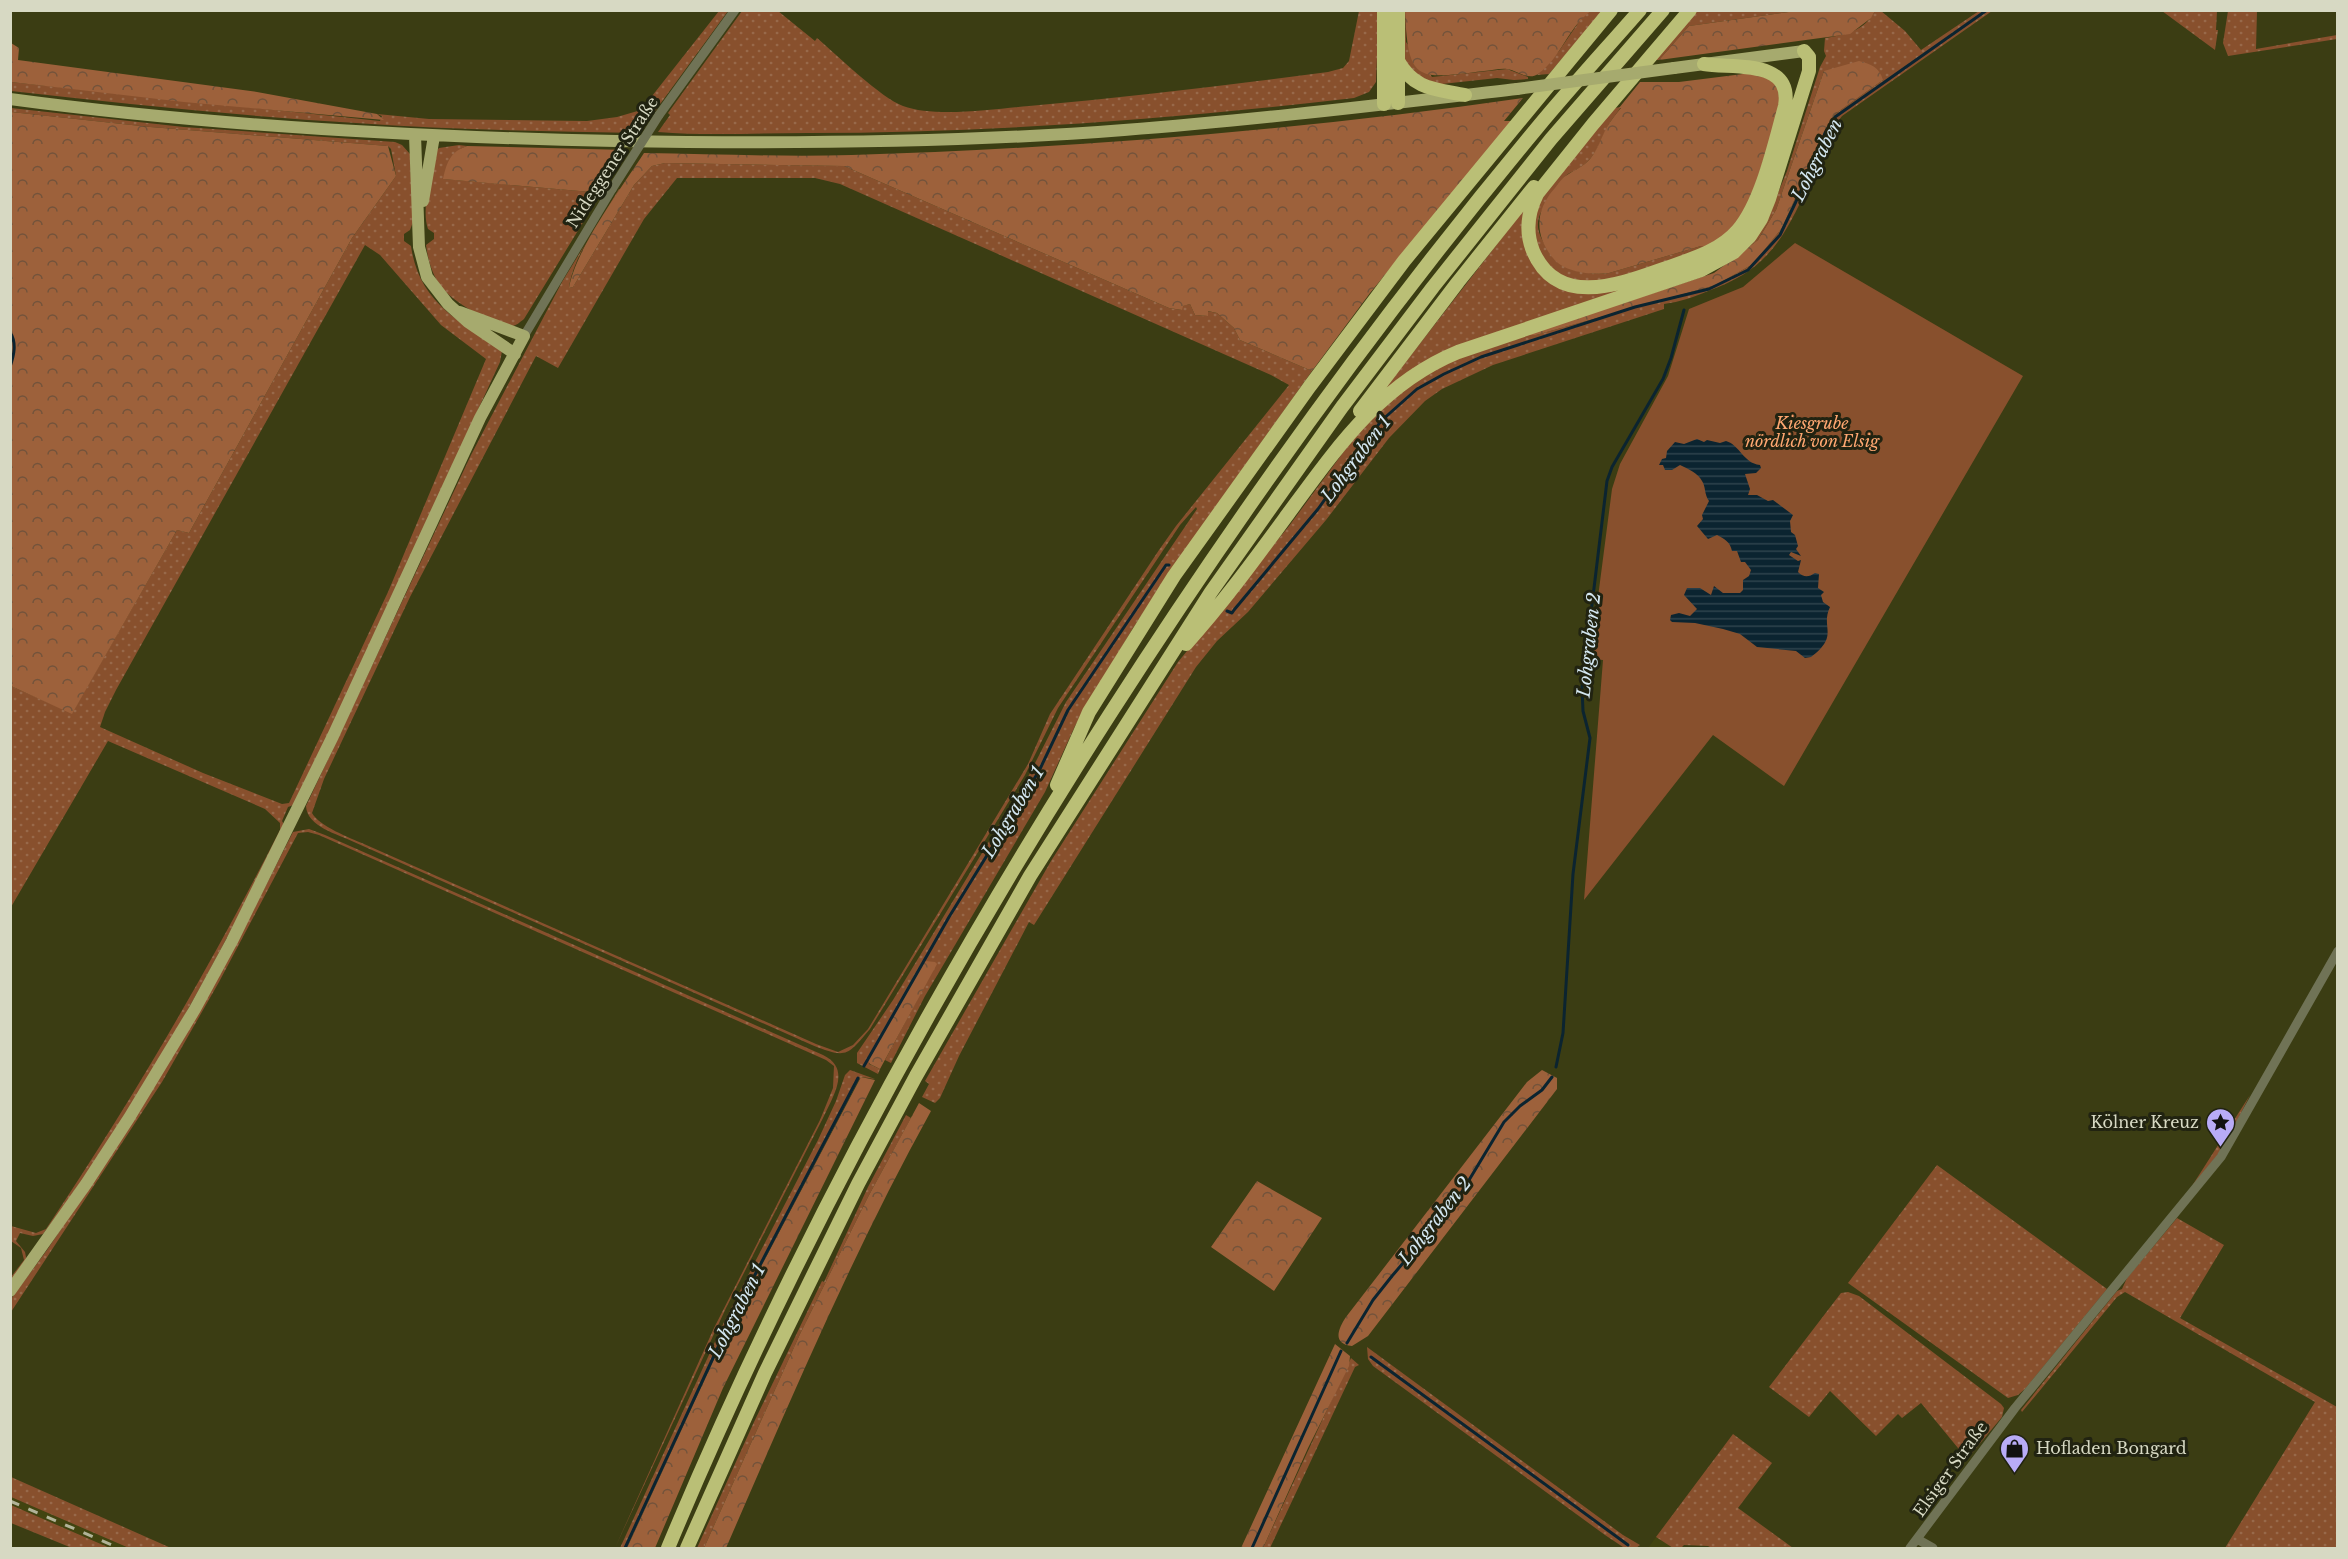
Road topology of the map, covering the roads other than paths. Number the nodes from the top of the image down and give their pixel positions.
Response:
1 (735, 10) edge
2 (1384, 10) edge
3 (1398, 10) edge
4 (1611, 10) edge
5 (1640, 10) edge
6 (1663, 10) edge
7 (1690, 10) edge
8 (1804, 51) joint
9 (1398, 60) junction
10 (1704, 64) junction
11 (1465, 95) junction
12 (10, 99) edge
13 (1391, 104) junction
14 (1593, 124) junction
15 (415, 135) junction
16 (434, 136) junction
17 (419, 217) junction
18 (460, 312) junction
19 (524, 336) junction
20 (515, 354) junction
21 (1326, 462) junction
22 (1160, 672) junction
23 (1039, 826) junction
24 (2337, 951) edge
25 (10, 1291) edge
26 (1917, 1539) junction
27 (668, 1548) edge
28 (687, 1548) edge
29 (1910, 1548) edge
30 (1933, 1548) edge

1 - 19 street, Nideggener Straße, bridge
2 - 13 highway
3 - 9 highway
4 - 23 highway
5 - 23 highway
6 - 22 highway
7 - 14 highway
8 - 10 main road
8 - 21 highway
9 - 11 highway
9 - 13 highway
10 - 11 main road, bridge
10 - 14 highway
11 - 13 main road
12 - 15 main road
13 - 16 main road
14 - 21 highway
15 - 16 main road
15 - 17 main road
16 - 17 main road
17 - 18 main road
18 - 19 main road
18 - 20 main road
19 - 20 main road
20 - 25 main road
21 - 22 highway
22 - 28 highway
23 - 27 highway
24 - 26 street, Elsiger Straße
26 - 29 street, Elsiger Straße
26 - 30 street

